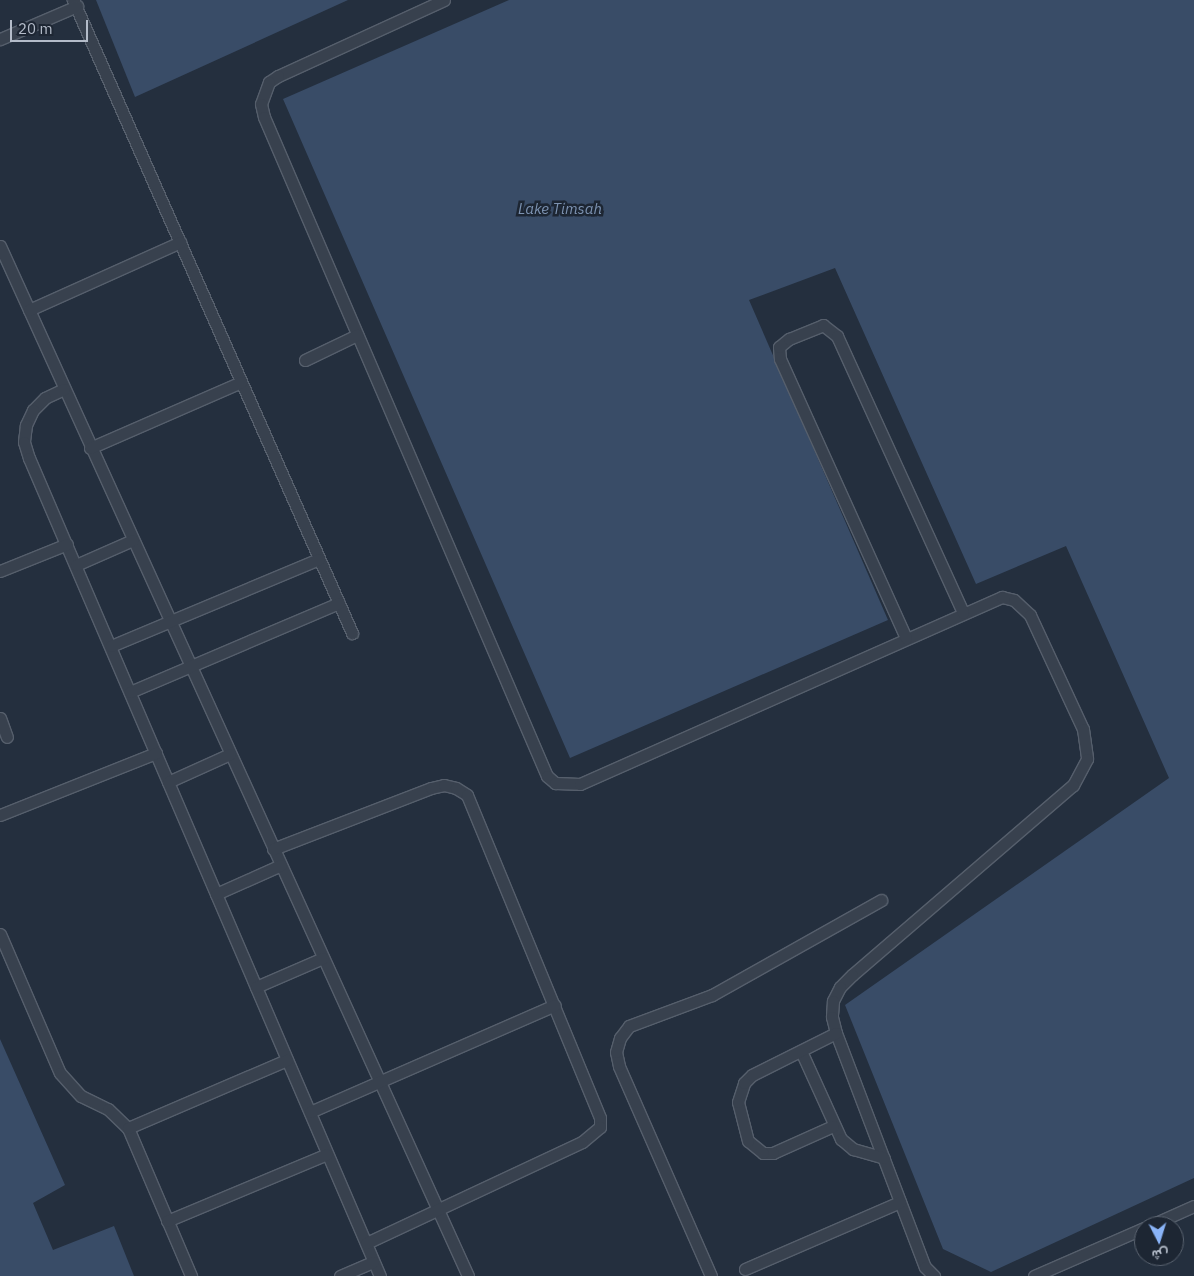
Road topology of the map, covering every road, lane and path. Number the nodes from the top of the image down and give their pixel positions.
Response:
1 (444, 0) edge
2 (75, 3) edge
3 (0, 39) edge
4 (180, 242) junction
5 (0, 246) edge
6 (29, 310) junction
7 (357, 335) junction
8 (305, 360) dead end
9 (241, 382) junction
10 (64, 389) junction
11 (90, 448) junction
12 (133, 540) junction
13 (67, 544) junction
14 (319, 559) junction
15 (76, 565) junction
16 (0, 571) edge
17 (339, 603) junction
18 (963, 613) junction
19 (170, 622) junction
20 (352, 633) dead end
21 (906, 638) junction
22 (111, 646) junction
23 (190, 666) junction
24 (130, 692) junction
25 (0, 718) edge
26 (7, 737) dead end
27 (156, 753) junction
28 (230, 754) junction
29 (168, 782) junction
30 (0, 815) edge
31 (273, 849) junction
32 (280, 865) junction
33 (216, 894) junction
34 (881, 900) dead end
35 (0, 934) edge
36 (323, 958) junction
37 (256, 987) junction
38 (556, 1005) junction
39 (836, 1033) junction
40 (801, 1051) junction
41 (287, 1060) junction
42 (379, 1082) junction
43 (310, 1112) junction
44 (833, 1126) junction
45 (128, 1128) junction
46 (327, 1154) junction
47 (884, 1158) junction
48 (900, 1202) junction
49 (1194, 1206) edge
50 (438, 1209) junction
51 (1172, 1216) edge
52 (167, 1221) junction
53 (1134, 1232) edge
54 (366, 1243) junction
55 (374, 1262) junction
56 (744, 1270) dead end
57 (191, 1276) edge
58 (340, 1276) edge
59 (380, 1276) edge
60 (468, 1276) edge
61 (711, 1276) edge
62 (934, 1276) edge
63 (1034, 1276) edge

1 - 7 lane
2 - 3 lane
2 - 4 lane
4 - 6 lane
4 - 9 lane
5 - 6 lane
6 - 10 lane
7 - 8 lane
7 - 21 lane
9 - 11 lane
9 - 14 lane
10 - 11 lane
10 - 13 lane
11 - 12 lane
12 - 15 lane
12 - 19 lane
13 - 15 lane
13 - 16 lane
14 - 17 lane
14 - 19 lane
15 - 22 lane
17 - 20 lane
17 - 23 lane
18 - 21 lane
18 - 21 lane
18 - 39 lane
19 - 22 lane
19 - 23 lane
22 - 24 lane
23 - 24 lane
23 - 28 lane
24 - 27 lane
25 - 26 lane
27 - 29 lane
27 - 30 lane
28 - 29 lane
28 - 31 lane
29 - 33 lane
31 - 32 lane
31 - 38 lane
32 - 33 lane
32 - 36 lane
33 - 37 lane
34 - 61 lane
35 - 45 lane
36 - 37 lane
36 - 42 lane
37 - 41 lane
38 - 42 lane
38 - 50 lane
39 - 40 lane
39 - 47 lane
40 - 44 lane
40 - 44 lane
41 - 43 lane
41 - 45 lane
42 - 43 lane
42 - 50 lane
43 - 46 lane
44 - 47 lane
45 - 52 lane
46 - 52 lane
46 - 54 lane
47 - 48 lane
48 - 56 lane
48 - 62 lane
49 - 51 lane
50 - 54 lane
50 - 60 lane
52 - 57 lane
53 - 63 lane
54 - 55 lane
55 - 58 lane
55 - 59 lane

